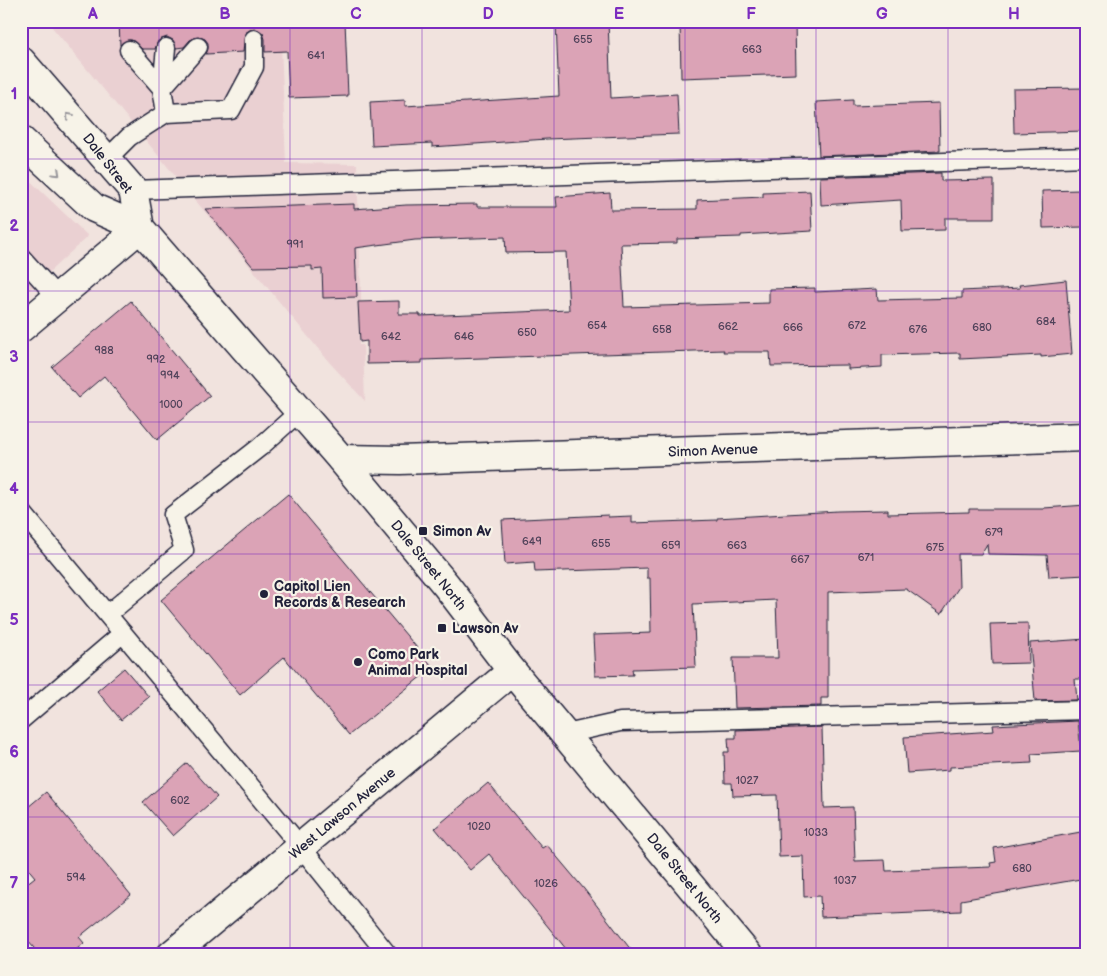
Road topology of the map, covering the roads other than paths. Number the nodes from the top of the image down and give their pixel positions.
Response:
1 (254, 40) dead end
2 (198, 47) dead end
3 (166, 48) dead end
4 (129, 50) dead end
5 (21, 61) edge
6 (162, 88) junction
7 (166, 113) junction
8 (21, 140) edge
9 (1086, 156) edge
10 (107, 159) junction
11 (133, 190) junction
12 (140, 228) junction
13 (21, 257) edge
14 (58, 298) junction
15 (21, 328) edge
16 (300, 411) junction
17 (1086, 437) edge
18 (341, 459) junction
19 (21, 511) edge
20 (108, 614) junction
21 (122, 634) junction
22 (512, 670) junction
23 (1086, 710) edge
24 (21, 720) edge
25 (566, 734) junction
26 (301, 847) junction
27 (172, 955) edge
28 (388, 955) edge
29 (748, 955) edge

1 - 7 lane
2 - 6 lane
3 - 6 lane
4 - 6 lane
10 -> 5 street, Dale Street
6 - 7 lane
7 - 10 lane
8 -> 12 street
9 - 11 lane
10 - 11 street, Dale Street
11 - 12 street, Dale Street
12 - 14 street
12 - 16 street, Dale Street North
13 - 14 lane
14 - 15 street
16 - 18 street, Dale Street North
16 - 20 lane
17 - 18 street, Simon Avenue
18 - 22 street, Dale Street North
19 - 20 lane
20 - 21 lane
21 - 24 lane
21 - 26 lane
22 - 25 street, Dale Street North
22 - 26 street, West Lawson Avenue
23 - 25 lane
25 - 29 street, Dale Street North
26 - 27 street, West Lawson Avenue
26 - 28 lane

